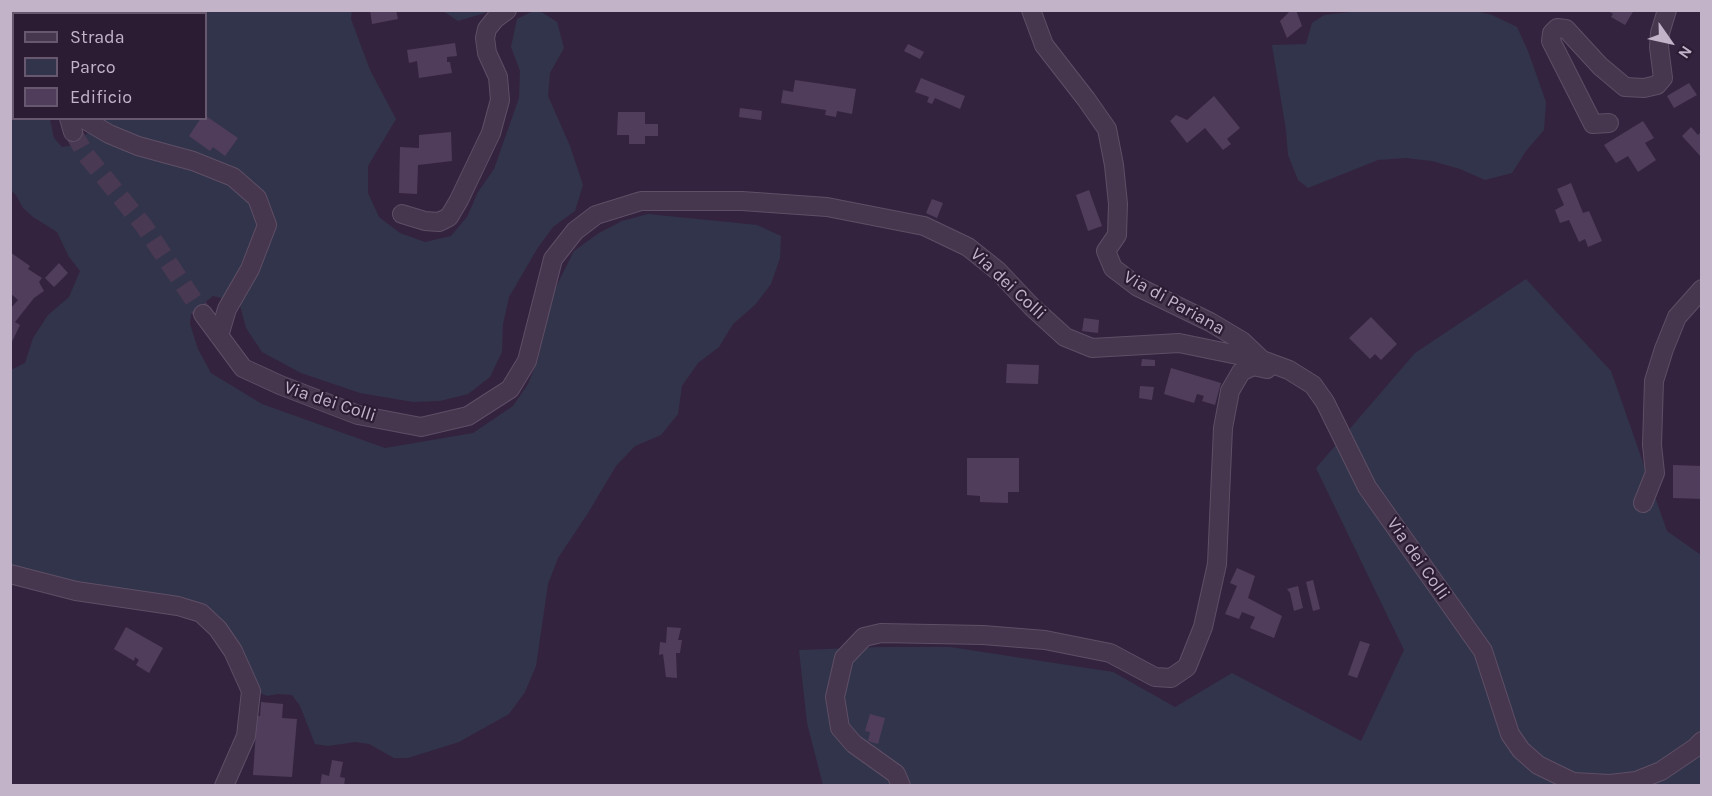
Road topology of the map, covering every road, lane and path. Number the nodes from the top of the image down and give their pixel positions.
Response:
1 (507, 10) edge
2 (1031, 10) edge
3 (1667, 10) edge
4 (75, 123) edge
5 (1609, 123) dead end
6 (402, 214) dead end
7 (1701, 289) edge
8 (203, 314) tunnel mouth
9 (219, 336) junction
10 (1262, 360) junction
11 (1339, 429) junction
12 (1643, 502) dead end
13 (10, 574) edge
14 (1701, 741) edge
15 (224, 786) edge
16 (901, 786) edge

1 - 6 street
2 - 10 street, Via di Pariana
3 - 5 street
4 - 9 street
7 - 12 street
8 - 9 street, Via dei Colli
9 - 10 street, Via dei Colli
10 - 11 street, Via dei Colli
11 - 14 street, Via dei Colli
11 - 16 street
13 - 15 street

